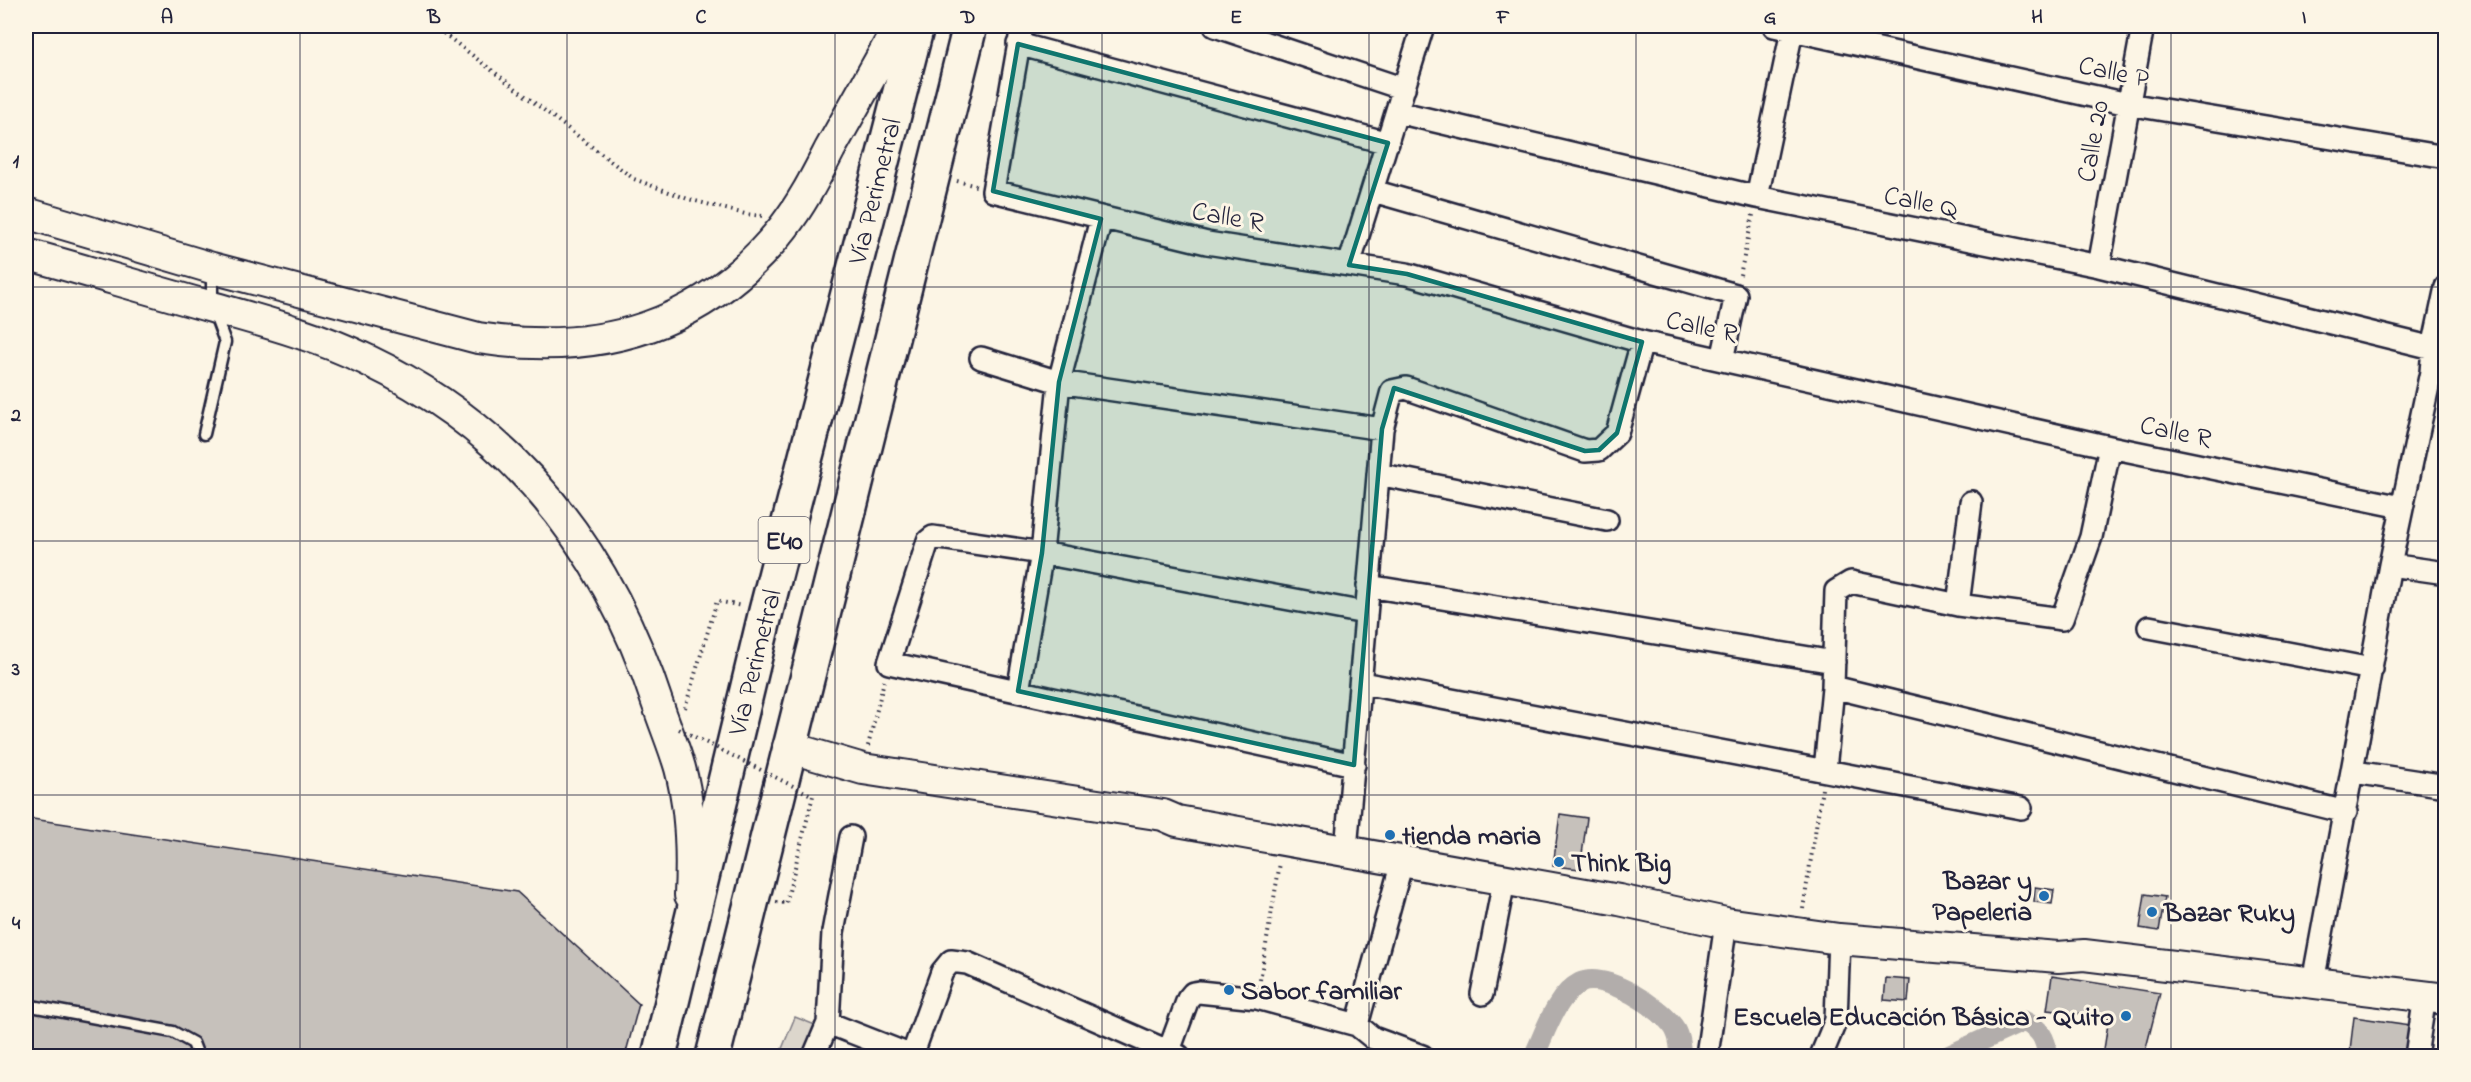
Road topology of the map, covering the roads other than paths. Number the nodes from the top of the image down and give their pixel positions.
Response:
1 (899, 26) edge
2 (917, 26) edge
3 (970, 26) edge
4 (1215, 26) edge
5 (1423, 26) edge
6 (2143, 26) edge
7 (1786, 27) edge
8 (1020, 35) edge
9 (1404, 89) junction
10 (2128, 104) junction
11 (1397, 112) junction
12 (1388, 143) junction
13 (2445, 157) edge
14 (1373, 191) junction
15 (1757, 197) junction
16 (26, 213) edge
17 (1101, 219) junction
18 (26, 254) edge
19 (1349, 265) junction
20 (2099, 266) junction
21 (212, 268) junction
22 (2445, 287) edge
23 (212, 307) junction
24 (1641, 342) junction
25 (2433, 348) junction
26 (981, 358) dead end
27 (1722, 360) junction
28 (2438, 373) edge
29 (1059, 382) junction
30 (1382, 429) junction
31 (204, 434) dead end
32 (2110, 447) junction
33 (1378, 474) junction
34 (1971, 502) dead end
35 (2403, 507) junction
36 (1607, 520) dead end
37 (1042, 553) junction
38 (2391, 565) junction
39 (2445, 573) edge
40 (1368, 586) junction
41 (1958, 605) junction
42 (1365, 613) junction
43 (2149, 627) dead end
44 (1834, 662) junction
45 (2372, 669) junction
46 (1362, 683) junction
47 (1833, 687) junction
48 (1018, 691) junction
49 (788, 747) junction
50 (1354, 765) junction
51 (1825, 770) junction
52 (2354, 772) junction
53 (2445, 786) edge
54 (2021, 807) dead end
55 (2346, 812) junction
56 (1163, 815) junction
57 (850, 837) dead end
58 (1347, 838) junction
59 (1402, 862) junction
60 (1504, 881) junction
61 (1621, 892) junction
62 (1726, 923) junction
63 (1839, 939) junction
64 (2084, 955) junction
65 (684, 958) junction
66 (2313, 982) junction
67 (1482, 994) dead end
68 (2435, 998) edge
69 (26, 1005) edge
70 (828, 1023) junction
71 (1357, 1025) junction
72 (1708, 1048) dead end
73 (1172, 1055) edge
74 (198, 1056) edge
75 (659, 1056) edge
76 (713, 1056) edge
77 (814, 1056) edge
78 (912, 1056) edge
79 (1422, 1056) edge
80 (1821, 1056) edge
81 (2416, 1056) edge

1 - 21 street
2 - 65 highway, Vía Perimetral / E40
3 - 49 highway, Vía Perimetral / E40
4 - 9 street
5 - 9 street
6 - 10 street, Calle 20
7 - 10 street, Calle P
7 - 15 street
8 - 12 street
8 - 17 street, Calle R
9 - 11 street
10 - 13 street, Calle P
10 - 20 street, Calle 20
11 - 12 street
11 - 15 street, Calle Q
12 - 14 street
14 - 19 street
14 - 27 street
15 - 20 street, Calle Q
16 - 21 street
17 - 19 street, Calle R
17 - 29 street
18 - 23 street
19 - 24 street, Calle R
20 - 25 street, Calle Q
21 - 23 lane
22 - 25 street
23 - 31 lane
23 - 65 street
24 - 27 street, Calle R
24 - 30 street
25 - 28 street
26 - 29 street
27 - 32 street, Calle R
28 - 35 street
29 - 30 street
29 - 37 street
30 - 33 street
32 - 35 street, Calle R
32 - 41 street
33 - 36 street
33 - 40 street
34 - 41 street
35 - 38 street
37 - 42 street
37 - 48 street
37 - 48 street
38 - 39 street
38 - 45 street
40 - 42 street
40 - 44 street
41 - 44 street
42 - 46 street
43 - 45 street
44 - 47 street
45 - 52 street
46 - 50 street
46 - 51 street
47 - 51 street
47 - 55 street
48 - 50 street
49 - 56 street
49 - 76 highway, Vía Perimetral / E40
50 - 58 street
51 - 54 street
52 - 53 street
52 - 55 street
55 - 66 street
56 - 58 street
56 - 59 street
57 - 70 street
58 - 61 street
59 - 60 street
59 - 71 street
60 - 61 street
60 - 67 street
61 - 62 street
61 - 64 street
62 - 63 street
62 - 72 street
63 - 64 street
63 - 80 street
64 - 66 street
65 - 75 highway, Vía Perimetral / E40
66 - 68 street
68 - 81 street
69 - 74 lane
70 - 77 street
70 - 78 street
71 - 73 street
71 - 79 street
73 - 78 street

